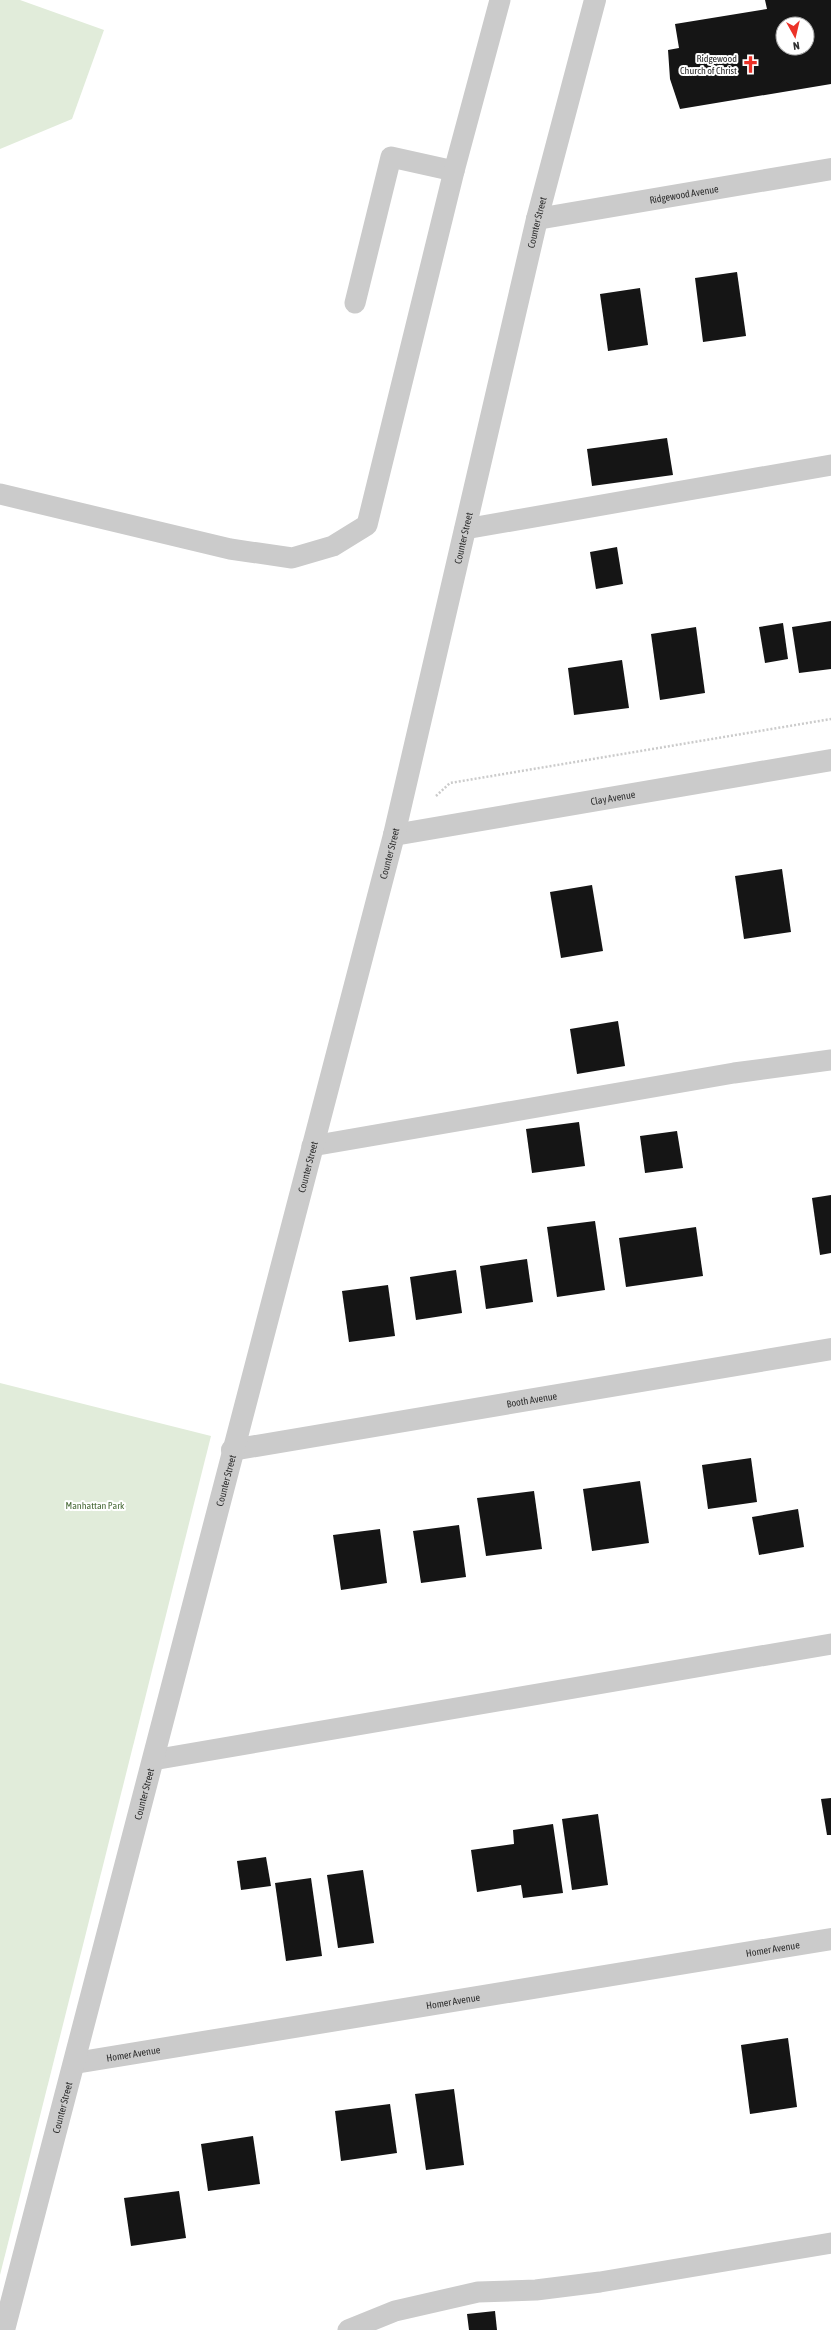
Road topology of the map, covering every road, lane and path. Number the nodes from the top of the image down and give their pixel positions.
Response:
1 (500, 0) edge
2 (595, 0) edge
3 (831, 169) edge
4 (454, 171) junction
5 (537, 219) junction
6 (356, 303) dead end
7 (831, 466) edge
8 (0, 494) edge
9 (465, 529) junction
10 (831, 719) edge
11 (831, 760) edge
12 (450, 783) dead end
13 (394, 835) junction
14 (831, 1060) edge
15 (312, 1146) junction
16 (831, 1349) edge
17 (232, 1450) junction
18 (831, 1644) edge
19 (153, 1760) junction
20 (831, 1939) edge
21 (75, 2063) junction
22 (831, 2243) edge
23 (4, 2330) edge
24 (348, 2330) edge

1 - 4 lane
2 - 5 street, Counter Street
3 - 5 street, Ridgewood Avenue
4 - 6 lane
4 - 8 lane
5 - 9 street, Counter Street
7 - 9 lane
9 - 13 street, Counter Street
10 - 12 path
11 - 13 street, Clay Avenue
13 - 15 street, Counter Street
14 - 15 lane
15 - 17 street, Counter Street
16 - 17 street, Booth Avenue
17 - 19 street, Counter Street
18 - 19 lane
19 - 21 street, Counter Street
20 - 21 street, Homer Avenue
21 - 23 street, Counter Street
22 - 24 lane

